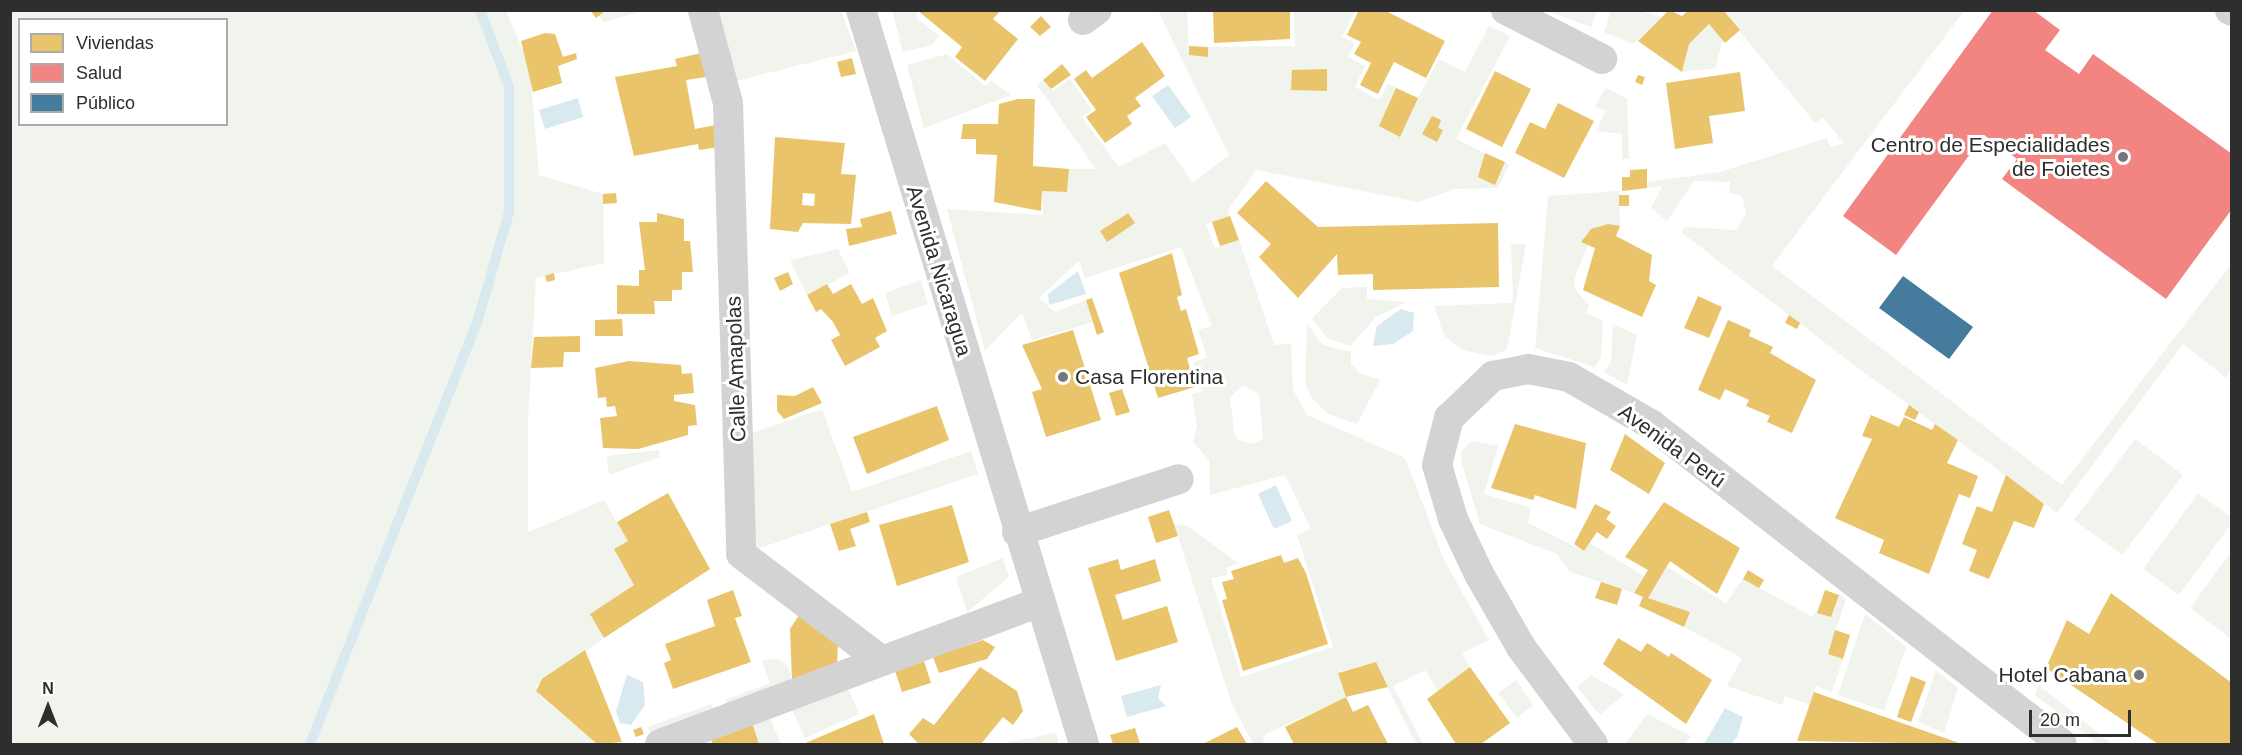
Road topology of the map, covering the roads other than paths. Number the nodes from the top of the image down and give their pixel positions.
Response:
1 (703, 10) edge
2 (861, 10) edge
3 (1506, 10) edge
4 (1602, 59) dead end
5 (1179, 479) dead end
6 (1017, 532) junction
7 (1040, 602) junction
8 (882, 661) junction
9 (660, 744) edge
10 (1084, 744) edge
11 (1593, 744) edge
12 (2062, 744) edge

1 - 8 street, Calle Amapolas
2 - 6 street, Avenida Nicaragua
3 - 4 street
5 - 6 street
6 - 7 street, Avenida Nicaragua
7 - 8 street
7 - 10 street, Avenida Nicaragua
8 - 9 street
11 - 12 street, Avenida Perú

